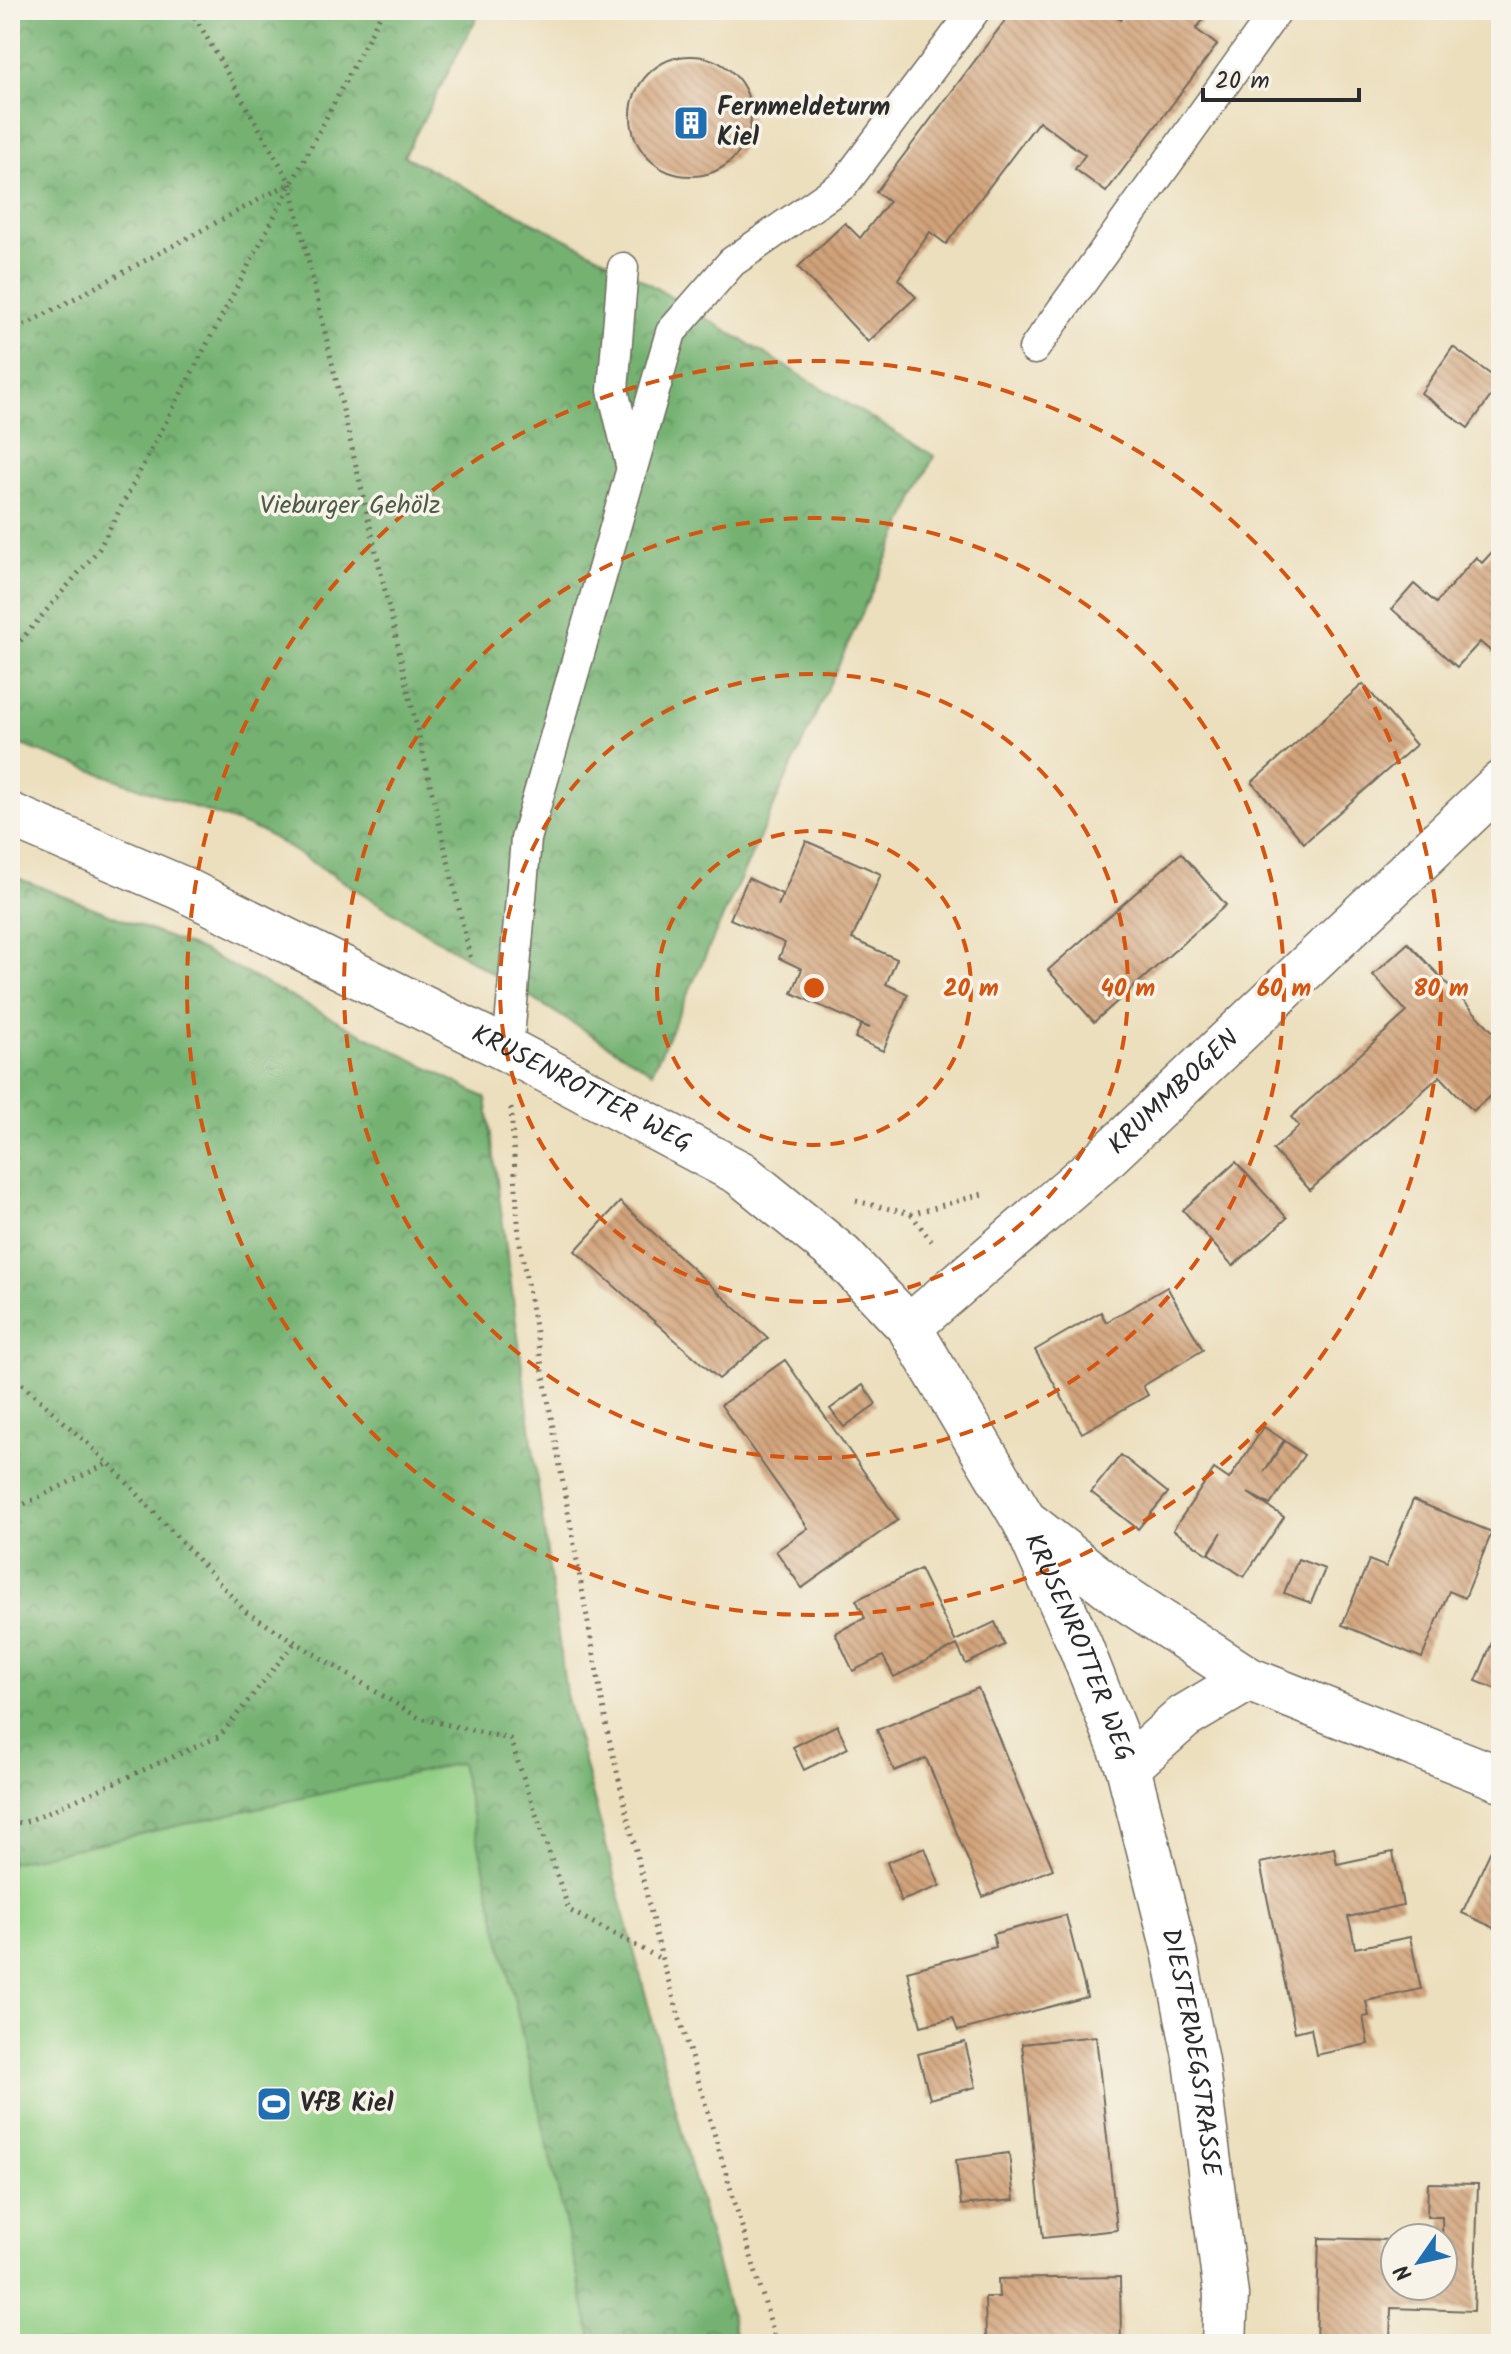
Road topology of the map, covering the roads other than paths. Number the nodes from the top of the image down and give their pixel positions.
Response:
1 (975, 10) edge
2 (1277, 10) edge
3 (623, 268) dead end
4 (1034, 349) dead end
5 (631, 467) junction
6 (1501, 783) edge
7 (10, 815) edge
8 (499, 1044) junction
9 (909, 1327) junction
10 (1025, 1522) junction
11 (1248, 1679) junction
12 (1128, 1767) junction
13 (1501, 1779) edge
14 (1224, 2344) edge

1 - 5 lane
2 - 4 lane
3 - 5 lane
5 - 8 lane
6 - 9 street, KRUMMBOGEN
7 - 8 street, KRUSENROTTER WEG
8 - 9 street, KRUSENROTTER WEG
9 - 10 street, KRUSENROTTER WEG
10 - 11 street, KRUSENROTTER WEG
10 - 12 street, KRUSENROTTER WEG
11 - 12 street, KRUSENROTTER WEG
11 - 13 street, KRUSENROTTER WEG
12 - 14 street, DIESTERWEGSTRASSE

